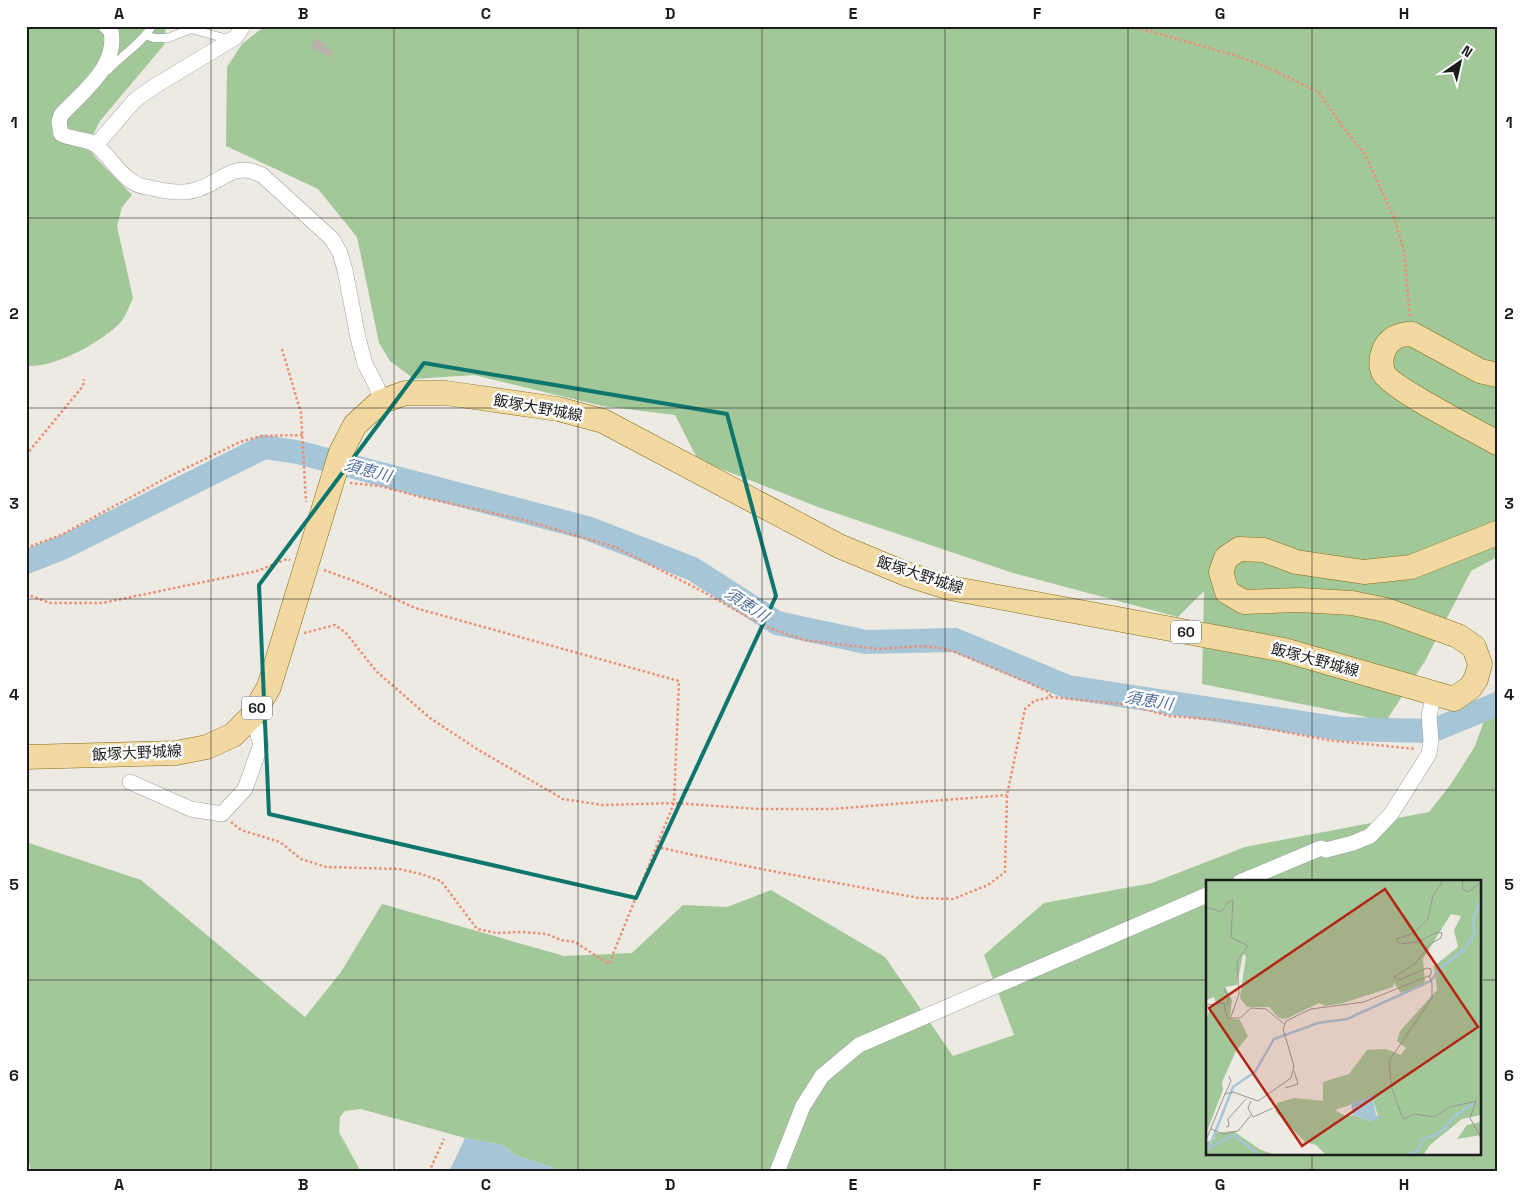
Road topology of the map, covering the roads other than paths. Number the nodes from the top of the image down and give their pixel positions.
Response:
1 (106, 26) edge
2 (152, 26) edge
3 (243, 26) edge
4 (146, 35) junction
5 (231, 40) junction
6 (99, 76) junction
7 (96, 144) junction
8 (1497, 375) edge
9 (380, 402) junction
10 (1497, 443) edge
11 (1497, 533) edge
12 (1432, 705) junction
13 (252, 716) junction
14 (26, 757) edge
15 (130, 782) dead end
16 (1245, 880) edge
17 (1206, 895) edge
18 (777, 1172) edge

1 - 6 street
2 - 4 lane
3 - 5 street
4 - 5 lane
4 - 6 lane
5 - 7 street
6 - 7 street
7 - 9 street
8 - 10 main road
9 - 12 main road, 飯塚大野城線 / 60
9 - 13 main road, 飯塚大野城線 / 60
11 - 12 main road, 飯塚大野城線 / 60
12 - 16 street
13 - 14 main road, 飯塚大野城線 / 60
13 - 15 street
17 - 18 street

